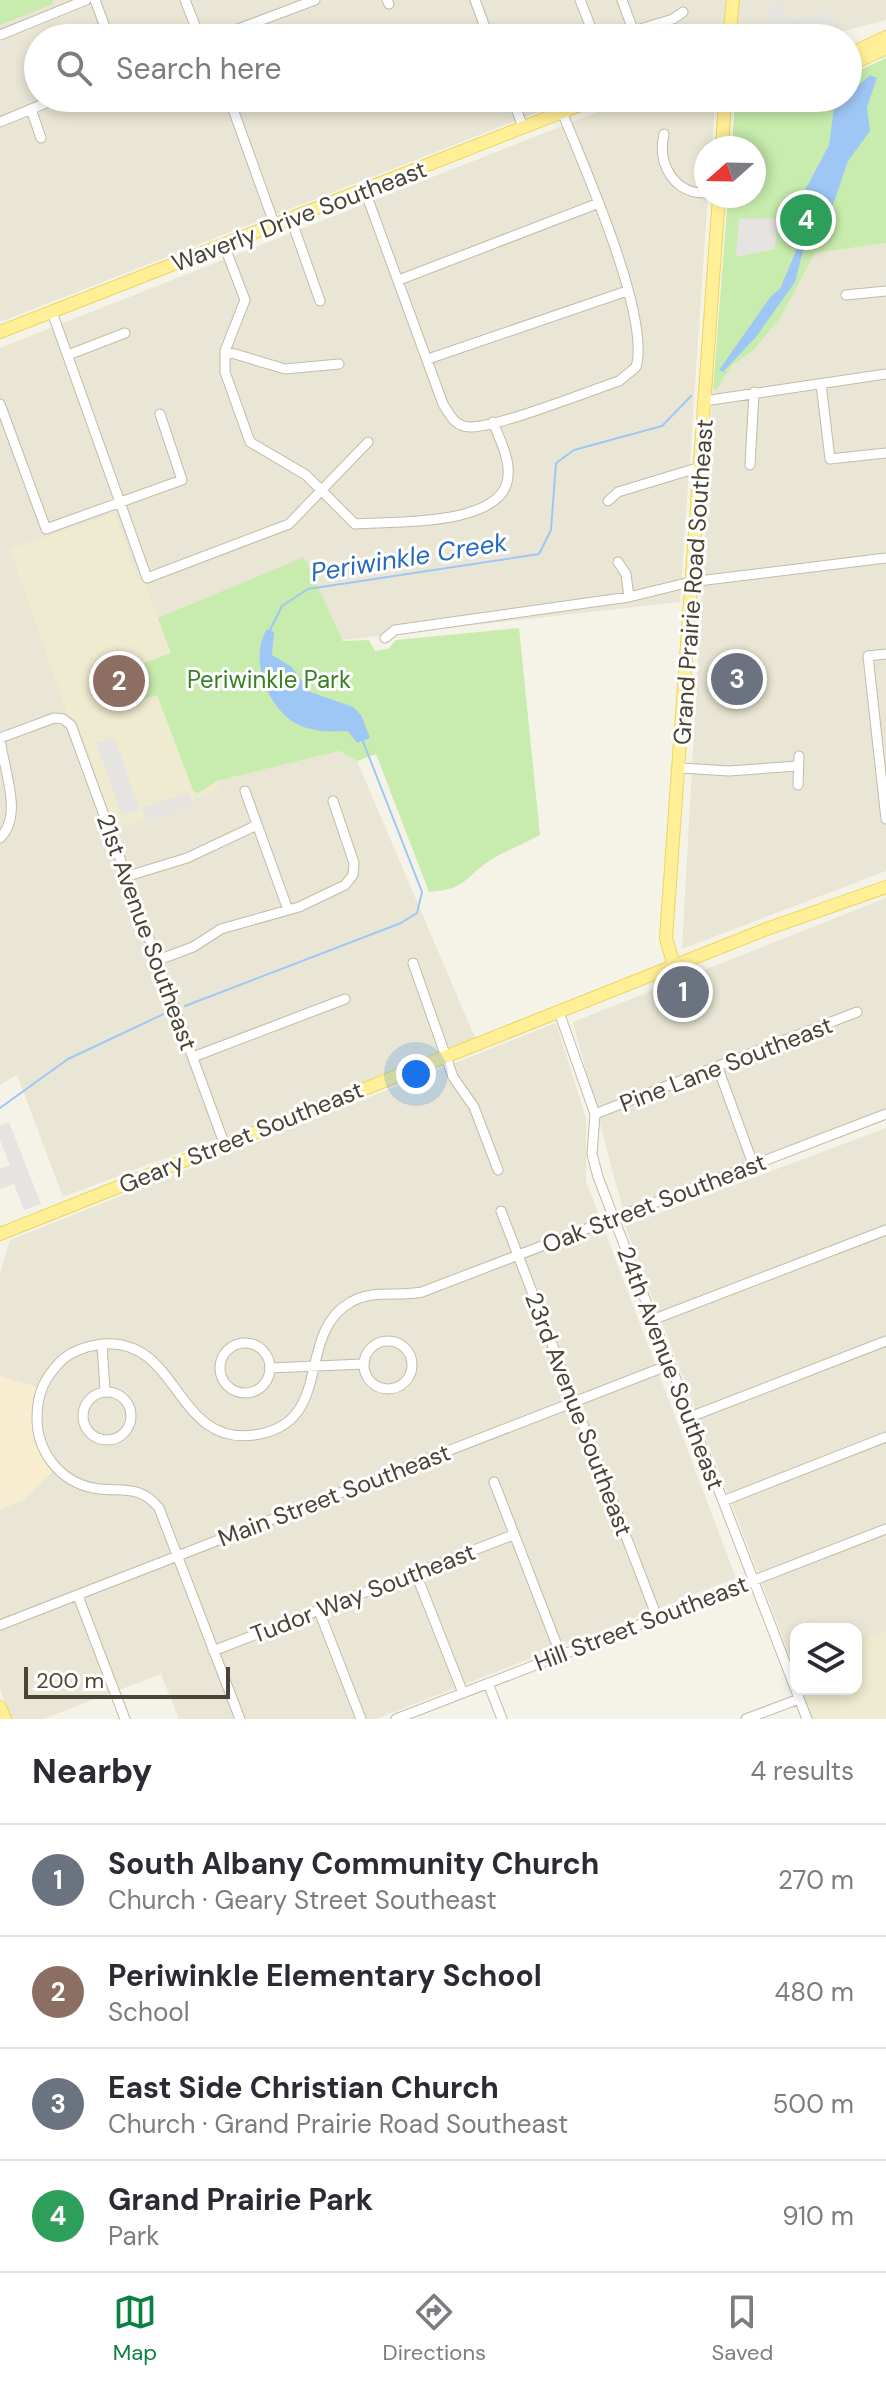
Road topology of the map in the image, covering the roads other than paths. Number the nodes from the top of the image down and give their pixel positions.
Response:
1 (86, 0) edge
2 (95, 0) edge
3 (185, 0) edge
4 (315, 0) edge
5 (475, 0) edge
6 (580, 0) edge
7 (622, 0) edge
8 (733, 0) edge
9 (683, 12) dead end
10 (27, 24) edge
11 (104, 24) edge
12 (194, 24) edge
13 (251, 24) edge
14 (484, 24) edge
15 (589, 24) edge
16 (631, 24) edge
17 (655, 24) edge
18 (730, 24) edge
19 (24, 25) edge
20 (0, 35) edge
21 (886, 37) edge
22 (862, 48) edge
23 (886, 48) edge
24 (862, 59) edge
25 (24, 112) edge
26 (32, 112) edge
27 (235, 112) edge
28 (517, 112) edge
29 (562, 112) joint
30 (724, 112) edge
31 (0, 122) edge
32 (523, 127) junction
33 (664, 134) dead end
34 (723, 136) edge
35 (41, 138) dead end
36 (365, 191) junction
37 (694, 191) edge
38 (599, 203) junction
39 (718, 208) edge
40 (291, 219) junction
41 (275, 226) junction
42 (224, 245) junction
43 (399, 280) junction
44 (627, 291) junction
45 (886, 291) edge
46 (846, 295) dead end
47 (320, 301) dead end
48 (52, 312) junction
49 (0, 332) edge
50 (125, 333) dead end
51 (225, 351) junction
52 (68, 355) junction
53 (428, 359) junction
54 (339, 364) dead end
55 (886, 374) edge
56 (821, 384) junction
57 (754, 392) junction
58 (704, 401) junction
59 (0, 404) edge
60 (160, 414) dead end
61 (493, 422) junction
62 (368, 442) dead end
63 (886, 453) edge
64 (750, 465) dead end
65 (697, 468) junction
66 (320, 489) junction
67 (120, 501) junction
68 (608, 501) dead end
69 (886, 558) edge
70 (618, 562) dead end
71 (690, 582) junction
72 (629, 597) junction
73 (385, 638) dead end
74 (886, 654) edge
75 (0, 738) edge
76 (681, 768) junction
77 (798, 785) dead end
78 (245, 791) dead end
79 (333, 801) dead end
80 (886, 819) edge
81 (257, 825) junction
82 (0, 838) edge
83 (128, 876) junction
84 (886, 887) edge
85 (288, 910) junction
86 (158, 960) junction
87 (413, 963) dead end
88 (674, 966) junction
89 (345, 999) dead end
90 (559, 1012) junction
91 (857, 1012) dead end
92 (446, 1056) junction
93 (193, 1057) junction
94 (718, 1068) junction
95 (595, 1114) junction
96 (886, 1114) edge
97 (224, 1143) junction
98 (753, 1164) junction
99 (498, 1170) dead end
100 (501, 1211) dead end
101 (613, 1218) junction
102 (886, 1230) edge
103 (0, 1234) edge
104 (518, 1255) junction
105 (652, 1320) junction
106 (886, 1341) edge
107 (102, 1344) junction
108 (363, 1364) junction
109 (315, 1365) junction
110 (669, 1365) junction
111 (270, 1368) junction
112 (105, 1391) junction
113 (574, 1401) junction
114 (690, 1417) junction
115 (886, 1437) edge
116 (494, 1482) dead end
117 (723, 1501) junction
118 (886, 1529) edge
119 (513, 1535) junction
120 (177, 1556) junction
121 (416, 1574) junction
122 (754, 1579) junction
123 (78, 1596) junction
124 (319, 1611) junction
125 (657, 1617) junction
126 (0, 1625) edge
127 (213, 1651) junction
128 (560, 1653) junction
129 (488, 1683) junction
130 (463, 1693) junction
131 (799, 1699) junction
132 (0, 1707) edge
133 (5, 1719) edge
134 (125, 1719) edge
135 (240, 1719) edge
136 (361, 1719) edge
137 (396, 1719) edge
138 (502, 1719) edge
139 (746, 1719) edge
140 (807, 1719) edge

1 - 10 street
2 - 11 street
3 - 12 street
4 - 13 street
5 - 14 street
6 - 15 street
7 - 16 street
8 - 18 main road
9 - 17 street
19 - 20 street
21 - 22 main road
23 - 24 main road
25 - 31 street
26 - 35 street
27 - 41 street
28 - 32 street
29 - 32 main road, Waverly Drive Southeast
29 - 38 street
30 - 34 main road
32 - 36 main road, Waverly Drive Southeast
33 - 37 street
36 - 40 main road, Waverly Drive Southeast
36 - 43 street
38 - 43 street
38 - 44 street
39 - 58 main road, Grand Prairie Road Southeast
40 - 41 main road, Waverly Drive Southeast
40 - 47 street
41 - 42 main road, Waverly Drive Southeast
42 - 48 main road, Waverly Drive Southeast
42 - 51 street
43 - 53 street
44 - 53 street
44 - 61 street
45 - 46 street
48 - 49 main road, Waverly Drive Southeast
48 - 52 street
50 - 52 street
51 - 54 street
51 - 66 street
52 - 67 street
53 - 61 street
55 - 56 street
56 - 57 street
56 - 63 street
57 - 58 street
57 - 64 street
58 - 65 main road, Grand Prairie Road Southeast
59 - 67 street
60 - 67 street
61 - 66 street
62 - 66 street
65 - 68 street
65 - 71 main road, Grand Prairie Road Southeast
66 - 67 street
69 - 71 street
70 - 72 street
71 - 72 street
71 - 76 main road, Grand Prairie Road Southeast
72 - 73 street
74 - 80 street
75 - 82 street
75 - 83 street, 21st Avenue Southeast
76 - 77 street
76 - 88 main road, Grand Prairie Road Southeast
78 - 81 street
79 - 85 street
81 - 83 street
81 - 85 street
83 - 86 street, 21st Avenue Southeast
84 - 88 main road, Geary Street Southeast
85 - 86 street
86 - 93 street, 21st Avenue Southeast
87 - 92 street
88 - 90 main road, Geary Street Southeast
89 - 93 street
90 - 92 main road, Geary Street Southeast
90 - 95 street, 24th Avenue Southeast
91 - 94 street, Pine Lane Southeast
92 - 97 main road, Geary Street Southeast
92 - 99 street
93 - 97 street, 21st Avenue Southeast
94 - 95 street, Pine Lane Southeast
94 - 98 street
95 - 101 street, 24th Avenue Southeast
96 - 98 street, Oak Street Southeast
97 - 103 main road, Geary Street Southeast
98 - 101 street, Oak Street Southeast
100 - 104 street, 23rd Avenue Southeast
101 - 104 street, Oak Street Southeast
101 - 105 street, 24th Avenue Southeast
102 - 105 street
104 - 109 street, Oak Street Southeast
104 - 113 street, 23rd Avenue Southeast
105 - 110 street, 24th Avenue Southeast
106 - 114 street
107 - 109 street, Oak Street Southeast
107 - 112 street
107 - 120 street
108 - 108 street
108 - 109 street
109 - 111 street
110 - 113 street, Main Street Southeast
110 - 114 street, 24th Avenue Southeast
111 - 111 street
112 - 112 street
113 - 120 street, Main Street Southeast
113 - 125 street, 23rd Avenue Southeast
114 - 117 street, 24th Avenue Southeast
115 - 117 street
116 - 119 street
117 - 122 street, 24th Avenue Southeast
118 - 122 street, Hill Street Southeast
119 - 121 street, Tudor Way Southeast
119 - 128 street
120 - 123 street, Main Street Southeast
120 - 127 street
121 - 124 street, Tudor Way Southeast
121 - 130 street
122 - 125 street, Hill Street Southeast
122 - 131 street, 24th Avenue Southeast
123 - 126 street, Main Street Southeast
123 - 134 street
124 - 127 street, Tudor Way Southeast
124 - 136 street
125 - 128 street, Hill Street Southeast
127 - 135 street
128 - 129 street, Hill Street Southeast
129 - 130 street, Hill Street Southeast
129 - 138 street
130 - 137 street, Hill Street Southeast
131 - 139 street
131 - 140 street, 24th Avenue Southeast
132 - 133 main road

